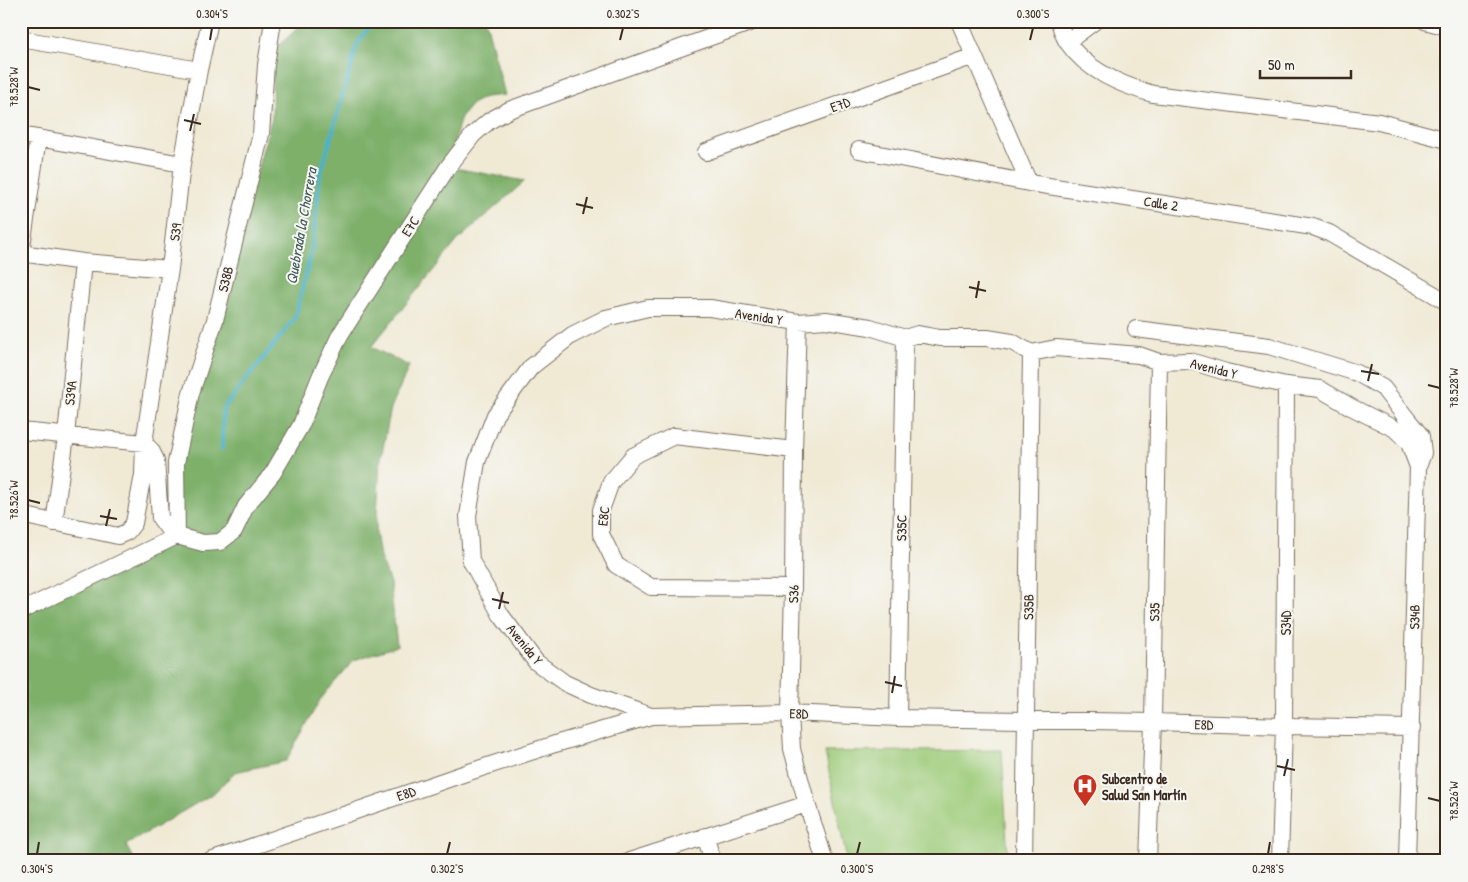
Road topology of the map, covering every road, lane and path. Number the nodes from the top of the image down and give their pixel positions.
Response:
1 (210, 21) edge
2 (273, 21) edge
3 (755, 21) edge
4 (959, 21) edge
5 (1059, 21) edge
6 (1096, 21) edge
7 (1425, 21) edge
8 (1447, 27) edge
9 (21, 38) edge
10 (1067, 42) junction
11 (974, 56) junction
12 (199, 70) junction
13 (21, 135) edge
14 (38, 138) junction
15 (1447, 140) edge
16 (859, 150) dead end
17 (706, 152) dead end
18 (182, 164) junction
19 (1029, 183) junction
20 (21, 253) edge
21 (83, 262) junction
22 (170, 269) junction
23 (1447, 302) edge
24 (798, 322) junction
25 (1136, 329) dead end
26 (905, 338) junction
27 (1031, 353) junction
28 (1159, 362) junction
29 (1286, 385) junction
30 (21, 431) edge
31 (66, 436) junction
32 (144, 443) junction
33 (794, 450) junction
34 (1418, 467) junction
35 (21, 515) edge
36 (54, 523) junction
37 (177, 536) junction
38 (793, 588) junction
39 (21, 611) edge
40 (790, 712) junction
41 (651, 716) junction
42 (898, 718) junction
43 (1026, 720) junction
44 (1152, 722) junction
45 (1284, 726) junction
46 (1412, 728) junction
47 (807, 804) junction
48 (705, 836) junction
49 (210, 861) edge
50 (629, 861) edge
51 (713, 861) edge
52 (825, 861) edge
53 (1024, 861) edge
54 (1148, 861) edge
55 (1280, 861) edge
56 (1407, 861) edge

1 - 12 street, S39
2 - 37 street, S38B
3 - 37 street, E7C
4 - 11 street
5 - 10 street
6 - 10 street
7 - 8 street
9 - 12 street
10 - 15 street
11 - 17 street, E7D
11 - 19 street
12 - 18 street, S39
13 - 14 street
14 - 18 street
14 - 20 street
16 - 19 street, Calle 2
18 - 22 street, S39
19 - 23 street, Calle 2
20 - 21 street
21 - 22 street
21 - 31 street, S39A
22 - 32 street, S39
24 - 26 street, Avenida Y
24 - 33 street, S36
24 - 41 street, Avenida Y
25 - 34 street, S34B
26 - 27 street, Avenida Y
26 - 42 street, S35C
27 - 28 street, Avenida Y
27 - 43 street, S35B
28 - 29 street, Avenida Y
28 - 44 street, S35
29 - 34 street, Avenida Y
29 - 45 street, S34D
30 - 31 street
31 - 32 street
31 - 36 street, S39A
32 - 36 street, S39
32 - 37 street
33 - 38 street, S36
33 - 38 street, E8C
34 - 46 street, S34B
35 - 36 street, S39
37 - 39 street
38 - 40 street, S36
40 - 41 street, E8D
40 - 42 street, E8D
40 - 47 street, S36
41 - 49 street, E8D
42 - 43 street, E8D
43 - 44 street, E8D
43 - 53 street, S35B
44 - 45 street, E8D
44 - 54 street, S35
45 - 46 street, E8D
45 - 55 street, S34D
46 - 56 street, S34B
47 - 48 street
47 - 52 street, S36
48 - 50 street
48 - 51 street

